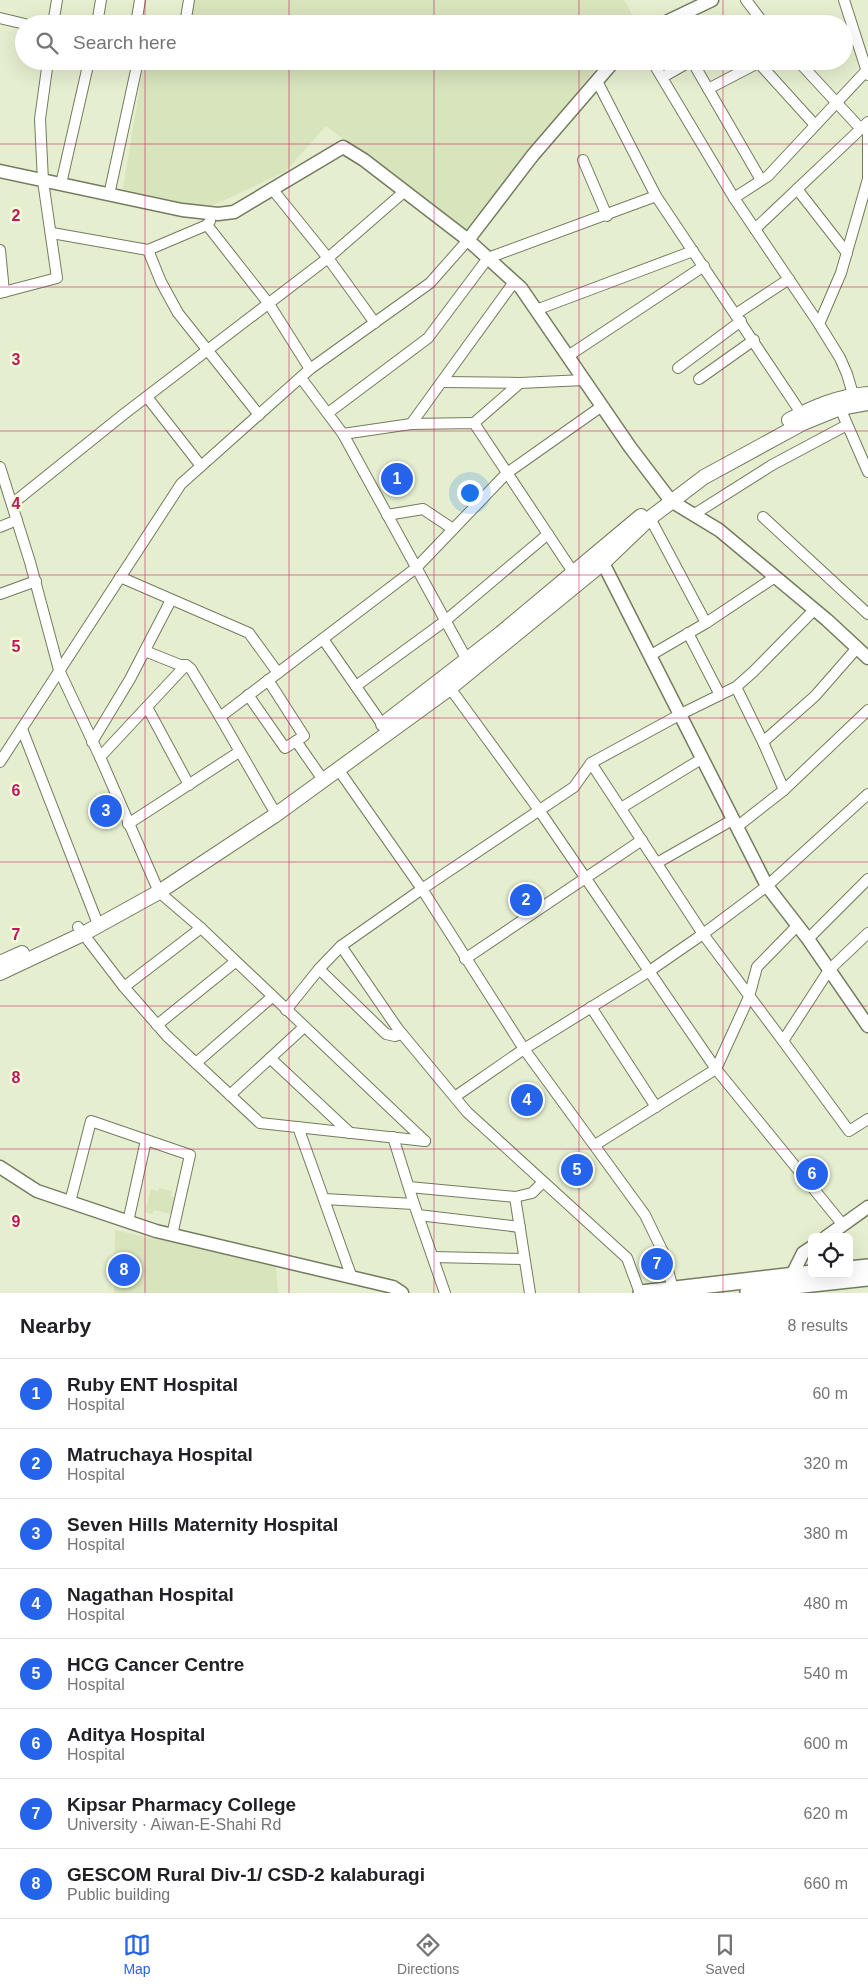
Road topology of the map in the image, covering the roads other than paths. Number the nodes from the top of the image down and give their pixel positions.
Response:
1 (57, 0) edge
2 (101, 0) edge
3 (140, 0) edge
4 (189, 0) edge
5 (712, 0) edge
6 (746, 0) edge
7 (844, 0) edge
8 (56, 15) edge
9 (98, 15) edge
10 (138, 15) edge
11 (186, 15) edge
12 (681, 15) edge
13 (756, 15) edge
14 (849, 15) edge
15 (0, 18) edge
16 (15, 22) edge
17 (853, 29) edge
18 (47, 70) edge
19 (87, 70) edge
20 (136, 70) edge
21 (606, 70) edge
22 (658, 70) edge
23 (676, 70) edge
24 (697, 70) edge
25 (743, 70) edge
26 (765, 70) edge
27 (806, 70) edge
28 (867, 74) edge
29 (663, 77) junction
30 (597, 81) junction
31 (708, 89) junction
32 (836, 103) junction
33 (815, 125) junction
34 (866, 127) edge
35 (583, 160) dead end
36 (0, 171) edge
37 (868, 172) edge
38 (761, 180) junction
39 (43, 181) junction
40 (60, 184) junction
41 (796, 189) junction
42 (273, 190) junction
43 (405, 191) junction
44 (109, 195) junction
45 (656, 196) junction
46 (734, 198) junction
47 (218, 214) junction
48 (607, 216) junction
49 (207, 225) junction
50 (755, 229) junction
51 (52, 232) junction
52 (468, 240) junction
53 (0, 250) edge
54 (148, 250) junction
55 (693, 251) junction
56 (847, 253) junction
57 (328, 258) junction
58 (488, 258) junction
59 (704, 266) junction
60 (789, 279) junction
61 (514, 282) junction
62 (2, 292) edge
63 (269, 304) junction
64 (536, 310) junction
65 (738, 318) junction
66 (375, 323) junction
67 (819, 324) junction
68 (754, 340) junction
69 (207, 351) junction
70 (568, 356) junction
71 (678, 368) dead end
72 (310, 369) junction
73 (301, 378) junction
74 (699, 379) dead end
75 (584, 380) junction
76 (443, 382) junction
77 (520, 383) junction
78 (868, 394) edge
79 (147, 396) junction
80 (859, 401) edge
81 (602, 406) junction
82 (840, 408) junction
83 (801, 413) junction
84 (328, 414) junction
85 (259, 415) junction
86 (411, 424) junction
87 (474, 424) junction
88 (848, 425) junction
89 (343, 434) junction
90 (201, 466) junction
91 (0, 467) edge
92 (868, 472) edge
93 (508, 473) junction
94 (2, 480) edge
95 (669, 498) junction
96 (12, 504) junction
97 (387, 515) junction
98 (692, 515) junction
99 (762, 517) dead end
100 (650, 518) junction
101 (16, 520) junction
102 (0, 527) edge
103 (453, 529) junction
104 (548, 534) junction
105 (603, 562) junction
106 (416, 568) junction
107 (573, 572) junction
108 (775, 576) junction
109 (120, 577) junction
110 (36, 581) junction
111 (0, 594) edge
112 (171, 600) junction
113 (814, 610) junction
114 (868, 614) edge
115 (445, 621) junction
116 (706, 623) junction
117 (688, 634) junction
118 (323, 639) junction
119 (858, 648) junction
120 (145, 651) junction
121 (651, 656) junction
122 (868, 658) edge
123 (466, 660) junction
124 (186, 665) junction
125 (59, 670) junction
126 (278, 673) junction
127 (268, 680) junction
128 (356, 686) junction
129 (736, 687) junction
130 (450, 688) junction
131 (248, 695) junction
132 (720, 695) junction
133 (147, 707) junction
134 (868, 710) edge
135 (681, 714) junction
136 (220, 717) junction
137 (382, 724) junction
138 (22, 729) junction
139 (296, 741) junction
140 (92, 742) junction
141 (764, 742) junction
142 (239, 752) junction
143 (100, 757) junction
144 (704, 758) junction
145 (0, 762) edge
146 (592, 763) junction
147 (336, 766) junction
148 (319, 774) junction
149 (189, 785) junction
150 (784, 790) junction
151 (868, 794) edge
152 (621, 808) junction
153 (539, 810) junction
154 (274, 811) junction
155 (736, 822) junction
156 (128, 824) junction
157 (642, 840) junction
158 (657, 863) junction
159 (584, 878) junction
160 (868, 879) edge
161 (767, 886) junction
162 (158, 888) junction
163 (422, 889) junction
164 (96, 919) junction
165 (798, 926) junction
166 (201, 928) junction
167 (81, 931) junction
168 (868, 933) edge
169 (702, 934) junction
170 (808, 939) junction
171 (341, 946) junction
172 (47, 947) junction
173 (465, 959) junction
174 (0, 962) edge
175 (235, 962) junction
176 (319, 969) junction
177 (828, 970) junction
178 (648, 972) junction
179 (0, 973) edge
180 (124, 987) junction
181 (272, 997) junction
182 (749, 997) junction
183 (591, 1007) junction
184 (286, 1010) junction
185 (158, 1025) junction
186 (868, 1026) edge
187 (304, 1027) junction
188 (402, 1034) junction
189 (783, 1041) junction
190 (524, 1049) junction
191 (270, 1058) junction
192 (196, 1063) junction
193 (716, 1069) junction
194 (230, 1095) junction
195 (456, 1096) junction
196 (656, 1107) junction
197 (868, 1119) edge
198 (298, 1127) junction
199 (350, 1133) junction
200 (393, 1137) junction
201 (146, 1140) junction
202 (595, 1146) junction
203 (0, 1167) edge
204 (543, 1182) junction
205 (409, 1187) junction
206 (515, 1197) junction
207 (324, 1199) junction
208 (70, 1202) junction
209 (414, 1204) junction
210 (868, 1207) edge
211 (418, 1214) junction
212 (128, 1222) junction
213 (843, 1225) junction
214 (520, 1227) junction
215 (832, 1233) edge
216 (172, 1235) junction
217 (808, 1250) edge
218 (433, 1257) junction
219 (524, 1258) junction
220 (868, 1267) edge
221 (853, 1269) edge
222 (808, 1273) edge
223 (792, 1275) junction
224 (352, 1278) junction
225 (868, 1278) edge
226 (673, 1289) junction
227 (647, 1292) edge
228 (402, 1293) edge
229 (445, 1293) edge
230 (530, 1293) edge
231 (726, 1293) edge

1 - 8 street
2 - 9 street
3 - 10 street
4 - 11 street
5 - 12 street
6 - 13 street
7 - 14 street
15 - 16 street
17 - 28 street
18 - 39 street
19 - 40 street
20 - 44 street
21 - 30 street
22 - 29 street
23 - 29 street
24 - 31 street
25 - 31 street
26 - 33 street
27 - 32 street
28 - 32 street
29 - 46 street
30 - 45 street
30 - 52 street
31 - 38 street
32 - 33 street
32 - 34 street
33 - 38 street
34 - 37 street
34 - 41 street
35 - 48 street
36 - 39 street
37 - 56 street
38 - 46 street
39 - 40 street
39 - 51 street
40 - 44 street
41 - 50 street
41 - 56 street
42 - 43 street
42 - 47 street
42 - 57 street
43 - 52 street
43 - 57 street
44 - 47 street
45 - 48 street
45 - 55 street
46 - 50 street
47 - 49 street
48 - 58 street
49 - 54 street
49 - 63 street
50 - 60 street
51 - 54 street
51 - 62 street
52 - 58 street
52 - 66 street
53 - 62 street
54 - 69 street
55 - 59 street
55 - 64 street
56 - 67 street
57 - 63 street
57 - 66 street
58 - 61 street
58 - 84 street
59 - 65 street
59 - 70 street
60 - 65 street
60 - 67 street
61 - 64 street
61 - 76 street
63 - 69 street
63 - 72 street
64 - 70 street
65 - 68 street
65 - 71 street
66 - 72 street
67 - 80 street
68 - 74 street
68 - 83 street
69 - 79 street
69 - 85 street
70 - 75 street
72 - 73 street
73 - 84 street
73 - 85 street
75 - 77 street
75 - 81 street
76 - 77 street
76 - 86 street
77 - 87 street
78 - 80 main road
79 - 90 street
79 - 96 street
80 - 82 main road
80 - 83 main road
81 - 93 street
81 - 95 street
82 - 88 street
82 - 95 main road
83 - 95 main road
84 - 89 street
85 - 90 street
86 - 87 street
86 - 89 street
87 - 93 street
88 - 92 street
88 - 98 street
89 - 97 street
90 - 109 street
91 - 94 street
93 - 103 street
93 - 104 street
94 - 96 street
95 - 98 street
95 - 100 main road
95 - 107 main road
96 - 101 street
97 - 103 street
97 - 106 street
98 - 108 street
99 - 114 street
100 - 105 main road
100 - 116 street
101 - 102 street
101 - 110 street
103 - 106 street
104 - 107 street
104 - 115 street
105 - 121 street
105 - 130 main road
106 - 115 street
106 - 118 street
107 - 123 main road
108 - 113 street
108 - 116 street
109 - 112 street
109 - 125 street
110 - 111 street
110 - 125 street
112 - 120 street
112 - 126 street
113 - 119 street
113 - 129 street
115 - 123 street
115 - 128 street
116 - 117 street
117 - 121 street
117 - 132 street
118 - 126 street
118 - 128 street
119 - 122 street
119 - 141 street
120 - 124 street
120 - 140 street
121 - 135 street
123 - 137 main road
124 - 133 street
124 - 136 street
125 - 138 street
125 - 140 street
126 - 127 street
127 - 131 street
127 - 139 street
128 - 137 street
129 - 132 street
129 - 141 street
130 - 147 main road
130 - 153 street
131 - 136 street
131 - 139 street
132 - 135 street
133 - 143 street
133 - 149 street
134 - 150 street
135 - 144 street
135 - 146 street
136 - 142 street
137 - 147 main road
138 - 145 street
138 - 164 street
139 - 148 street
140 - 143 street
141 - 150 street
142 - 149 street
142 - 154 street
143 - 156 street
144 - 152 street
144 - 155 street
146 - 152 street
146 - 153 street
147 - 148 main road
147 - 154 main road
147 - 163 street
148 - 154 main road
149 - 156 street
150 - 155 street
151 - 161 street
152 - 157 street
153 - 159 street
153 - 163 street
154 - 162 main road
155 - 158 street
155 - 161 street
156 - 162 street
157 - 158 street
157 - 159 street
158 - 169 street
159 - 173 street
159 - 178 street
160 - 170 street
161 - 165 street
161 - 169 street
162 - 164 main road
162 - 166 street
162 - 167 main road
163 - 171 street
163 - 173 street
164 - 167 main road
165 - 170 street
165 - 182 street
166 - 175 street
166 - 180 street
167 - 172 main road
167 - 180 street
168 - 177 street
169 - 178 street
169 - 182 street
170 - 177 street
171 - 176 street
171 - 188 street
172 - 174 main road
172 - 179 main road
173 - 190 street
175 - 181 street
175 - 185 street
176 - 184 street
176 - 188 street
177 - 186 street
177 - 189 street
178 - 183 street
178 - 193 street
180 - 185 street
181 - 184 street
181 - 192 street
182 - 189 street
182 - 193 street
183 - 190 street
183 - 196 street
184 - 187 street
185 - 192 street
187 - 191 street
187 - 200 street
188 - 195 street
189 - 197 street
190 - 195 street
190 - 202 street
191 - 194 street
191 - 199 street
192 - 194 street
193 - 196 street
193 - 213 street
194 - 198 street
195 - 204 street
196 - 202 street
198 - 199 street
198 - 207 street
199 - 200 street
200 - 205 street
201 - 208 street
201 - 212 street
201 - 216 street
202 - 226 street
203 - 208 street
204 - 206 street
204 - 227 street
205 - 206 street
205 - 209 street
206 - 214 street
207 - 209 street
207 - 224 street
208 - 212 street
209 - 211 street
210 - 213 street
211 - 214 street
211 - 218 street
212 - 216 street
213 - 215 street
214 - 219 street
216 - 224 street
217 - 223 street
218 - 219 street
218 - 229 street
219 - 230 street
220 - 221 main road
222 - 223 main road
223 - 226 main road
224 - 228 street
225 - 231 main road
226 - 227 main road

